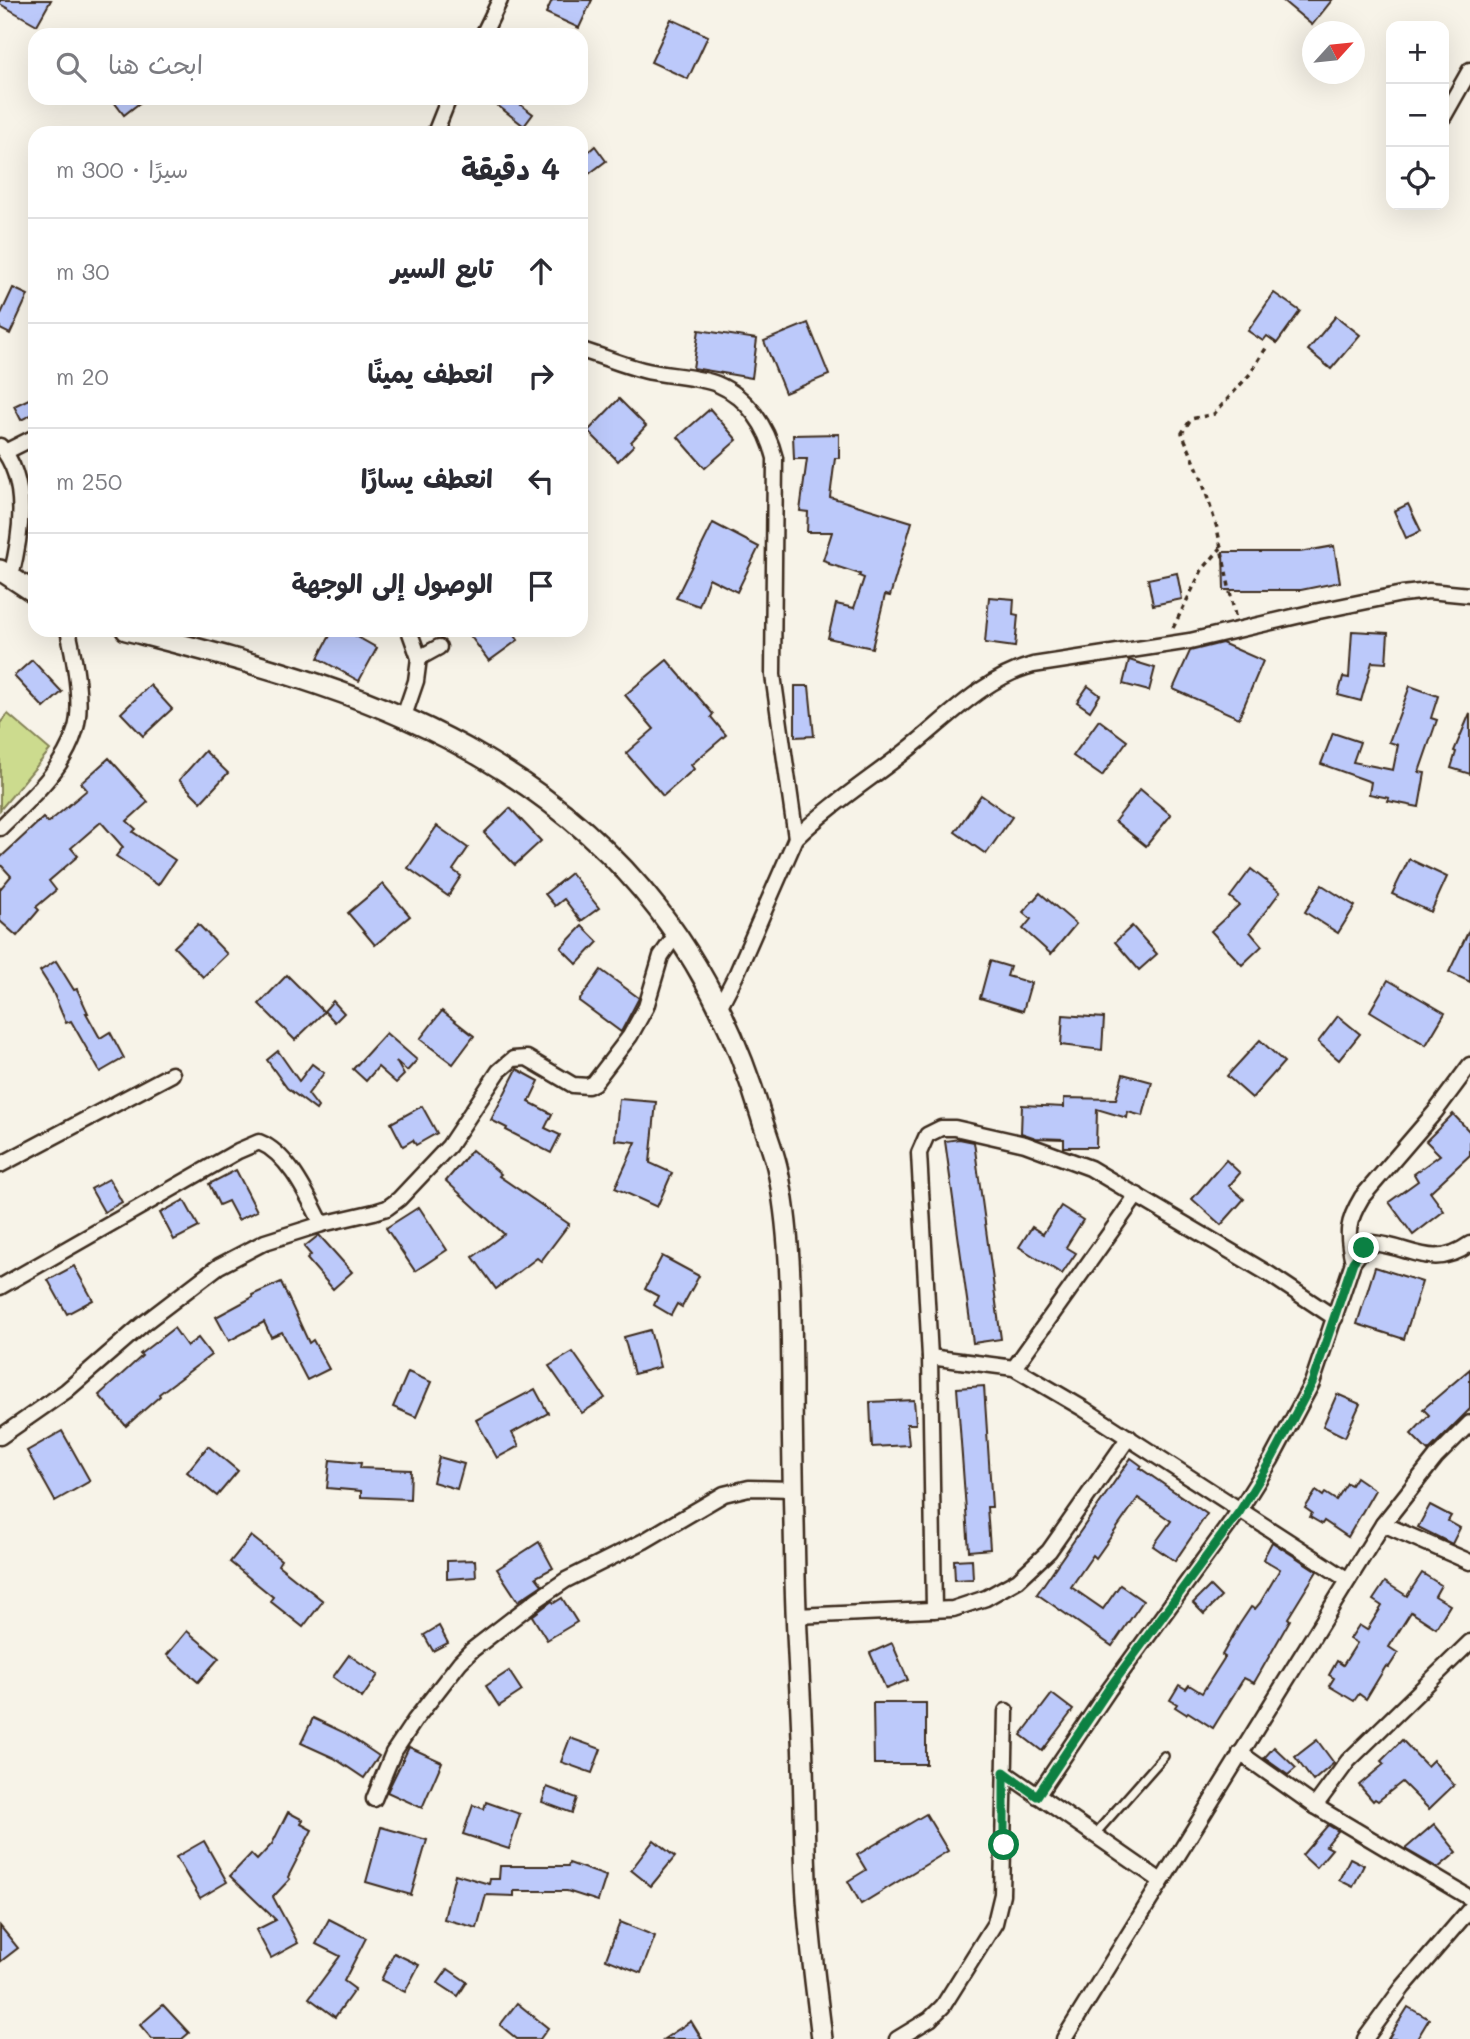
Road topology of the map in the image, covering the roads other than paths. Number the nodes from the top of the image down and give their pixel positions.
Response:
1 (500, 0) edge
2 (486, 28) edge
3 (1470, 70) edge
4 (446, 105) edge
5 (1449, 107) edge
6 (438, 126) edge
7 (588, 352) edge
8 (28, 440) edge
9 (3, 449) edge
10 (6, 573) edge
11 (28, 588) edge
12 (1470, 595) edge
13 (69, 637) edge
14 (152, 637) edge
15 (412, 637) edge
16 (439, 647) dead end
17 (419, 658) junction
18 (404, 716) junction
19 (0, 828) edge
20 (796, 838) junction
21 (677, 933) junction
22 (720, 1006) junction
23 (1470, 1065) edge
24 (172, 1074) dead end
25 (0, 1165) edge
26 (1137, 1195) junction
27 (322, 1224) junction
28 (1470, 1244) edge
29 (1353, 1262) junction
30 (0, 1287) edge
31 (1335, 1318) junction
32 (930, 1357) junction
33 (1014, 1368) junction
34 (1470, 1423) edge
35 (0, 1437) edge
36 (1129, 1437) junction
37 (793, 1489) junction
38 (1240, 1511) junction
39 (1384, 1524) junction
40 (1470, 1562) edge
41 (1348, 1580) junction
42 (934, 1610) junction
43 (796, 1616) junction
44 (1470, 1642) edge
45 (1006, 1711) dead end
46 (1240, 1753) junction
47 (1164, 1756) dead end
48 (1004, 1772) junction
49 (1037, 1796) junction
50 (374, 1799) dead end
51 (1315, 1806) junction
52 (1096, 1834) junction
53 (1161, 1881) junction
54 (1470, 1898) edge
55 (1470, 1909) edge
56 (822, 2039) edge
57 (897, 2039) edge
58 (1064, 2039) edge
59 (1365, 2039) edge

1 - 2 street
3 - 5 street
4 - 6 street
7 - 20 street
8 - 9 street
9 - 10 street
10 - 11 street
12 - 20 street
13 - 19 street
14 - 18 street
15 - 17 street
16 - 17 street
17 - 18 street
18 - 21 street
20 - 22 street
21 - 22 street
21 - 27 street
22 - 37 street
23 - 29 street
24 - 25 street
26 - 31 street
26 - 32 street
26 - 33 street
27 - 30 street
27 - 35 street
28 - 29 street
29 - 31 street
31 - 38 street
32 - 33 street
32 - 42 street
33 - 36 street
34 - 39 street
36 - 38 street
36 - 42 street
37 - 43 street
37 - 50 street
38 - 41 street
38 - 49 street
39 - 40 street
39 - 41 street
41 - 46 street
42 - 43 street
43 - 56 street
44 - 51 street
45 - 48 street
46 - 51 street
46 - 53 street
47 - 52 lane
48 - 49 street
48 - 57 street
49 - 52 street
51 - 54 street
52 - 53 street
53 - 58 street
55 - 59 street

